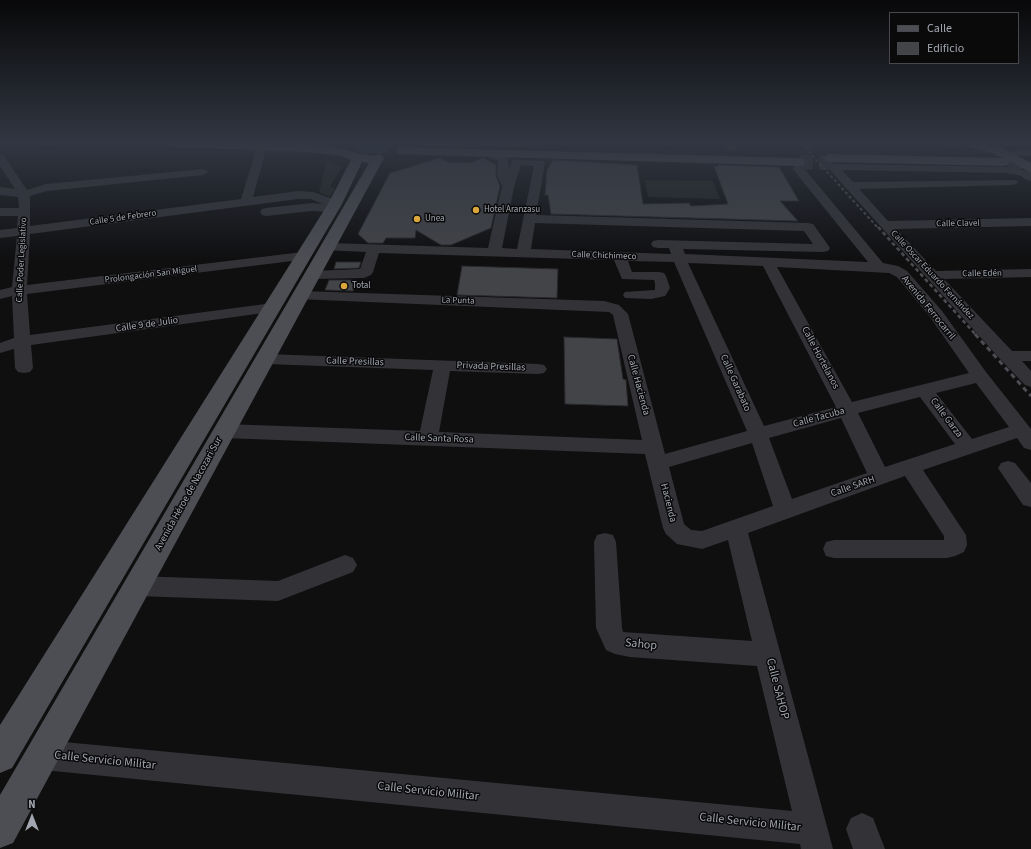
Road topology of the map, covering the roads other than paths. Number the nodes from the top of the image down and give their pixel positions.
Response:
1 (16, 183) edge
2 (99, 183) edge
3 (252, 183) edge
4 (343, 183) edge
5 (345, 183) edge
6 (506, 183) edge
7 (509, 183) edge
8 (536, 183) edge
9 (815, 183) edge
10 (847, 183) edge
11 (1003, 183) tunnel mouth
12 (508, 186) junction
13 (850, 186) junction
14 (0, 192) edge
15 (24, 194) junction
16 (246, 201) junction
17 (224, 204) junction
18 (334, 206) junction
19 (0, 212) edge
20 (25, 212) junction
21 (530, 219) junction
22 (1031, 222) edge
23 (669, 223) junction
24 (885, 225) junction
25 (0, 234) edge
26 (23, 234) junction
27 (0, 247) edge
28 (328, 247) junction
29 (524, 247) junction
30 (374, 248) junction
31 (494, 252) junction
32 (677, 252) junction
33 (619, 256) junction
34 (768, 263) junction
35 (308, 266) junction
36 (879, 266) junction
37 (1031, 274) edge
38 (934, 275) junction
39 (19, 290) junction
40 (0, 295) edge
41 (630, 295) dead end
42 (301, 296) junction
43 (273, 308) junction
44 (614, 308) joint
45 (22, 341) junction
46 (0, 348) edge
47 (1007, 356) junction
48 (1031, 356) edge
49 (266, 359) junction
50 (443, 365) junction
51 (24, 368) dead end
52 (538, 369) dead end
53 (980, 376) junction
54 (1031, 381) edge
55 (924, 389) junction
56 (846, 410) junction
57 (225, 431) junction
58 (758, 434) junction
59 (1026, 436) edge
60 (428, 438) junction
61 (968, 447) junction
62 (656, 455) junction
63 (910, 467) junction
64 (1008, 468) dead end
65 (879, 477) junction
66 (1031, 499) edge
67 (786, 510) junction
68 (736, 528) junction
69 (685, 538) joint
70 (605, 542) dead end
71 (834, 549) dead end
72 (345, 565) dead end
73 (137, 586) junction
74 (768, 654) junction
75 (43, 754) junction
76 (0, 756) edge
77 (0, 830) edge
78 (815, 839) edge

1 - 15 street
2 - 15 street
3 - 16 street
4 - 18 main road, Avenida Héroe de Nacozari Sur
5 - 28 main road, Avenida Héroe de Nacozari Sur
6 - 12 street
7 - 12 street
8 - 21 street
9 - 36 street
10 - 13 street, Calle Oscar Eduardo Fernández
11 - 13 street
12 - 31 street
13 - 24 street, Calle Oscar Eduardo Fernández
14 - 15 street
15 - 20 street, Calle Poder Legislativo
16 - 17 street, Calle 5 de Febrero
16 - 18 street, Calle 5 de Febrero
17 - 18 street
17 - 26 street, Calle 5 de Febrero
18 - 35 main road, Avenida Héroe de Nacozari Sur
19 - 20 street
20 - 26 street, Calle Poder Legislativo
21 - 23 street
21 - 29 street
22 - 24 street, Calle Clavel
23 - 32 street, Calle Garabato
23 - 32 street
24 - 38 street, Calle Oscar Eduardo Fernández
25 - 26 street, Calle 5 de Febrero
26 - 27 street
26 - 39 street, Calle Poder Legislativo
28 - 30 street, Calle Chichimeco
28 - 35 main road, Avenida Héroe de Nacozari Sur
29 - 31 street, Calle Chichimeco
29 - 32 street
29 - 33 street, Calle Chichimeco
30 - 31 street, Calle Chichimeco
30 - 35 street, Prolongación San Miguel
32 - 33 street, Calle Chichimeco
32 - 34 street, Calle Chichimeco
32 - 58 street, Calle Garabato
33 - 41 street
34 - 36 street, Calle Chichimeco
34 - 56 street, Calle Hortelanos
35 - 39 street, Prolongación San Miguel
35 - 42 main road, Avenida Héroe de Nacozari Sur
35 - 43 main road, Avenida Héroe de Nacozari Sur
36 - 53 street, Avenida Ferrocarril
37 - 38 street, Calle Edén
38 - 47 street, Calle Oscar Eduardo Fernández
39 - 40 street, Prolongación San Miguel
39 - 45 street, Calle Poder Legislativo
42 - 44 street, La Punta
42 - 49 main road, Avenida Héroe de Nacozari Sur
43 - 45 street, Calle 9 de Julio
43 - 76 main road, Avenida Héroe de Nacozari Sur
44 - 62 street, Calle Hacienda
45 - 46 street, Calle 9 de Julio
45 - 51 street, Calle Poder Legislativo
47 - 48 street
47 - 54 street, Calle Oscar Eduardo Fernández
49 - 50 street, Calle Presillas
49 - 57 main road, Avenida Héroe de Nacozari Sur
50 - 52 street, Privada Presillas
50 - 60 street
53 - 55 street, Calle Tacuba
53 - 59 street, Avenida Ferrocarril
55 - 56 street, Calle Tacuba
55 - 61 street, Calle Garza
56 - 58 street, Calle Tacuba
56 - 65 street, Calle Hortelanos
57 - 60 street, Calle Santa Rosa
57 - 73 main road, Avenida Héroe de Nacozari Sur
58 - 62 street, Calle Tacuba
58 - 67 street, Calle Garabato
59 - 61 street, Calle SARH
60 - 62 street, Calle Santa Rosa
61 - 63 street, Calle SARH
62 - 69 street, Hacienda
63 - 65 street, Calle SARH
63 - 71 street
64 - 66 street
65 - 67 street, Calle SARH
67 - 68 street, Calle SARH
68 - 69 street, Calle SARH
68 - 74 street, Calle SAHOP
70 - 74 street, Sahop
72 - 73 street
73 - 75 main road, Avenida Héroe de Nacozari Sur
74 - 78 street, Calle SAHOP
75 - 77 main road, Avenida Héroe de Nacozari Sur
75 - 78 street, Calle Servicio Militar

